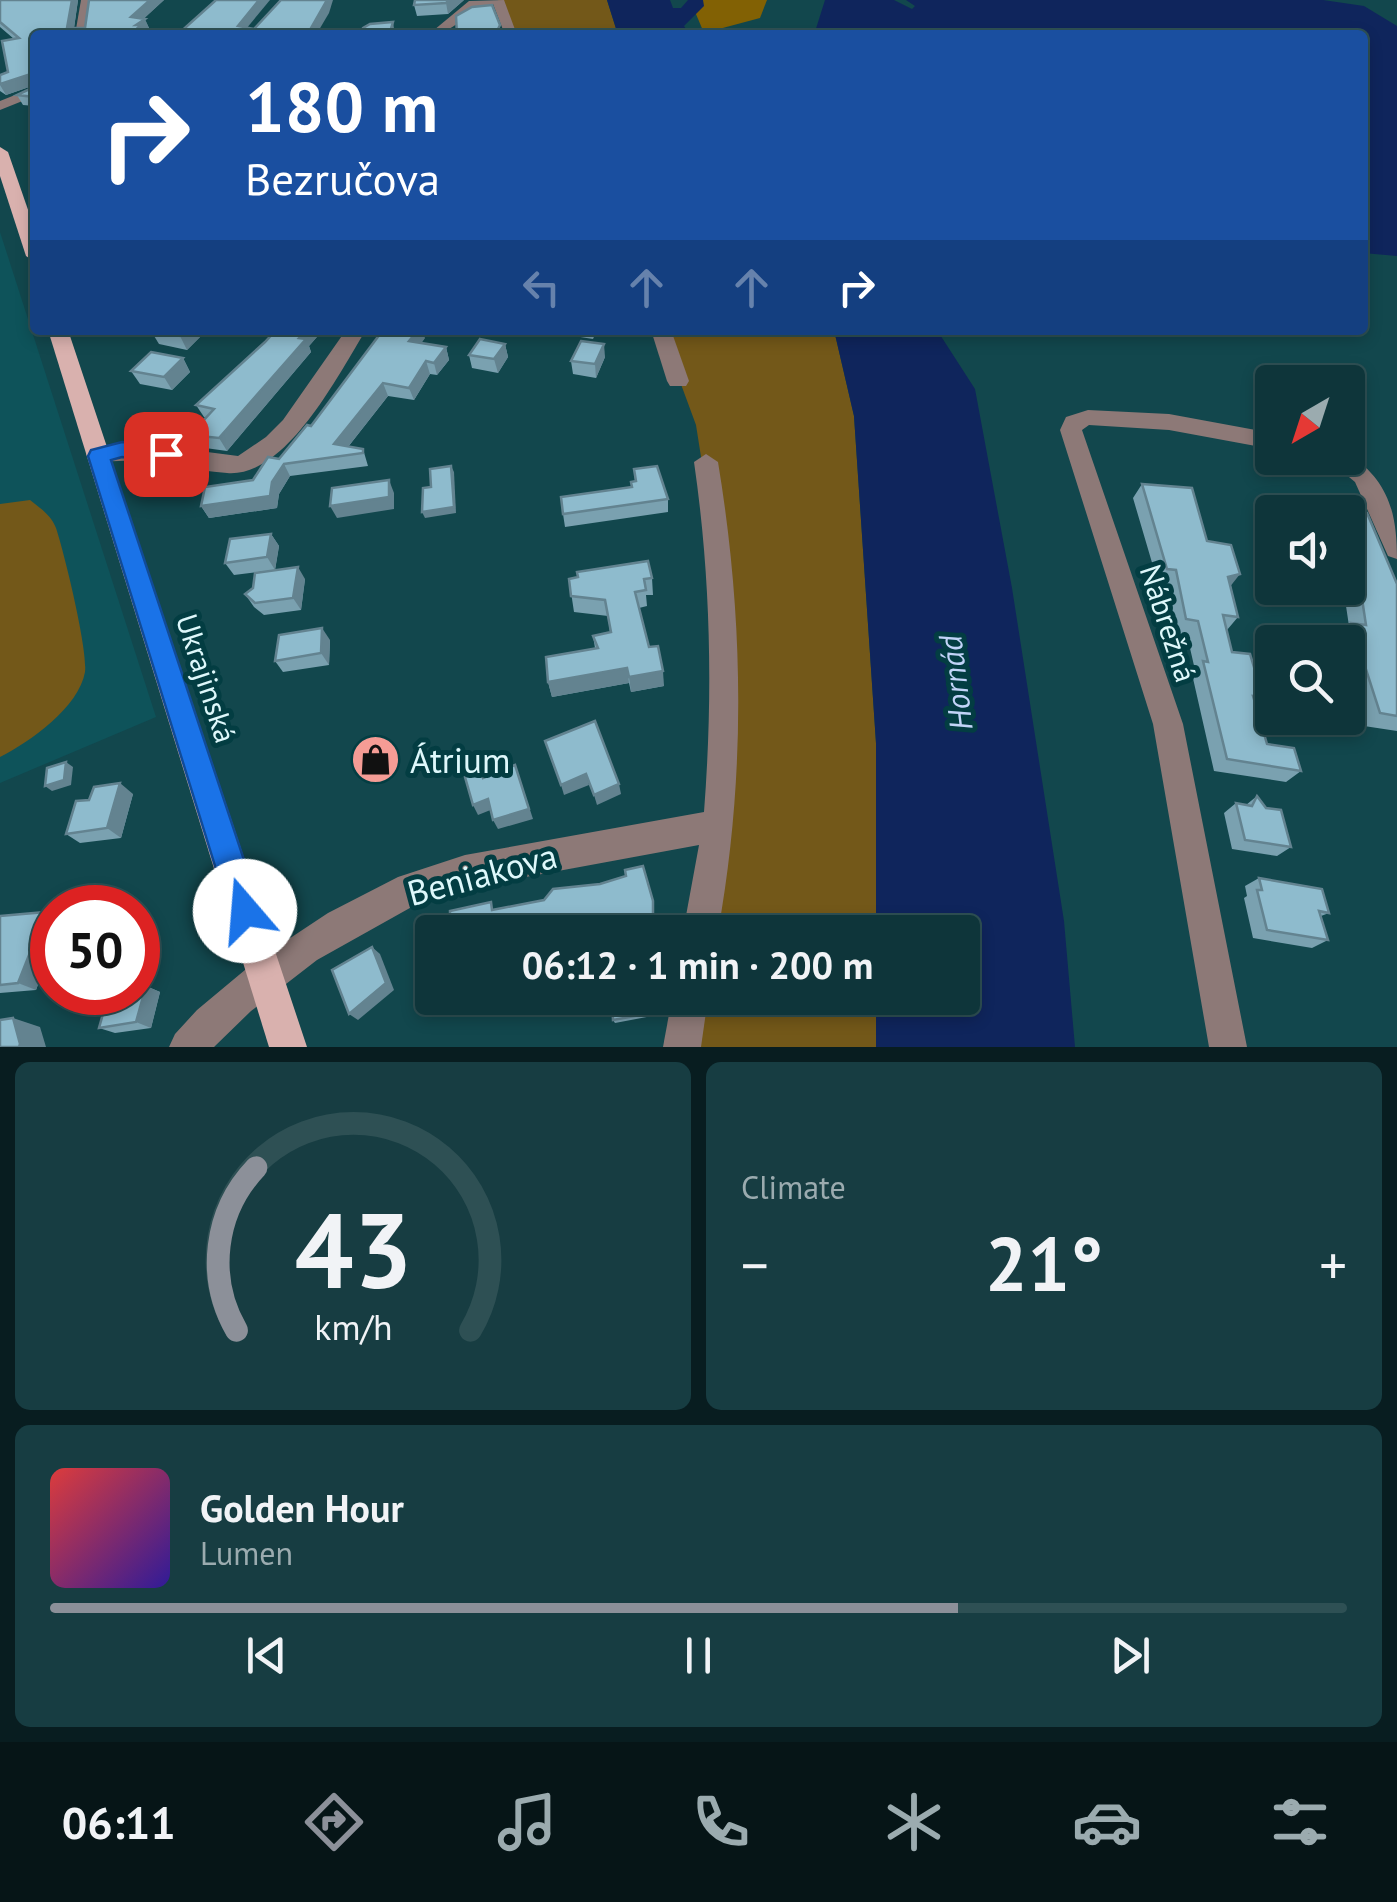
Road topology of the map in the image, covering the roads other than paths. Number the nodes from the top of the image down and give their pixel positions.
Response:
1 (87, 0) edge
2 (497, 0) edge
3 (82, 30) edge
4 (440, 30) edge
5 (508, 30) edge
6 (30, 94) edge
7 (0, 106) edge
8 (0, 152) edge
9 (30, 241) edge
10 (60, 335) edge
11 (353, 335) edge
12 (663, 335) edge
13 (678, 380) dead end
14 (1255, 438) edge
15 (98, 456) junction
16 (706, 462) dead end
17 (1363, 475) edge
18 (1397, 549) edge
19 (719, 827) junction
20 (704, 915) edge
21 (266, 976) junction
22 (687, 1015) edge
23 (188, 1047) edge
24 (288, 1047) edge
25 (682, 1047) edge
26 (1228, 1047) edge

1 - 3 street
2 - 4 street
2 - 5 street
6 - 7 street
8 - 9 main road
10 - 15 main road, Ukrajinská
11 - 15 street
12 - 13 street
14 - 26 street, Nábrežná
15 - 21 main road, Ukrajinská
16 - 19 street
17 - 18 street
19 - 20 street
19 - 21 street, Beniakova
21 - 23 street, Beniakova
21 - 24 main road, Ukrajinská
22 - 25 street

